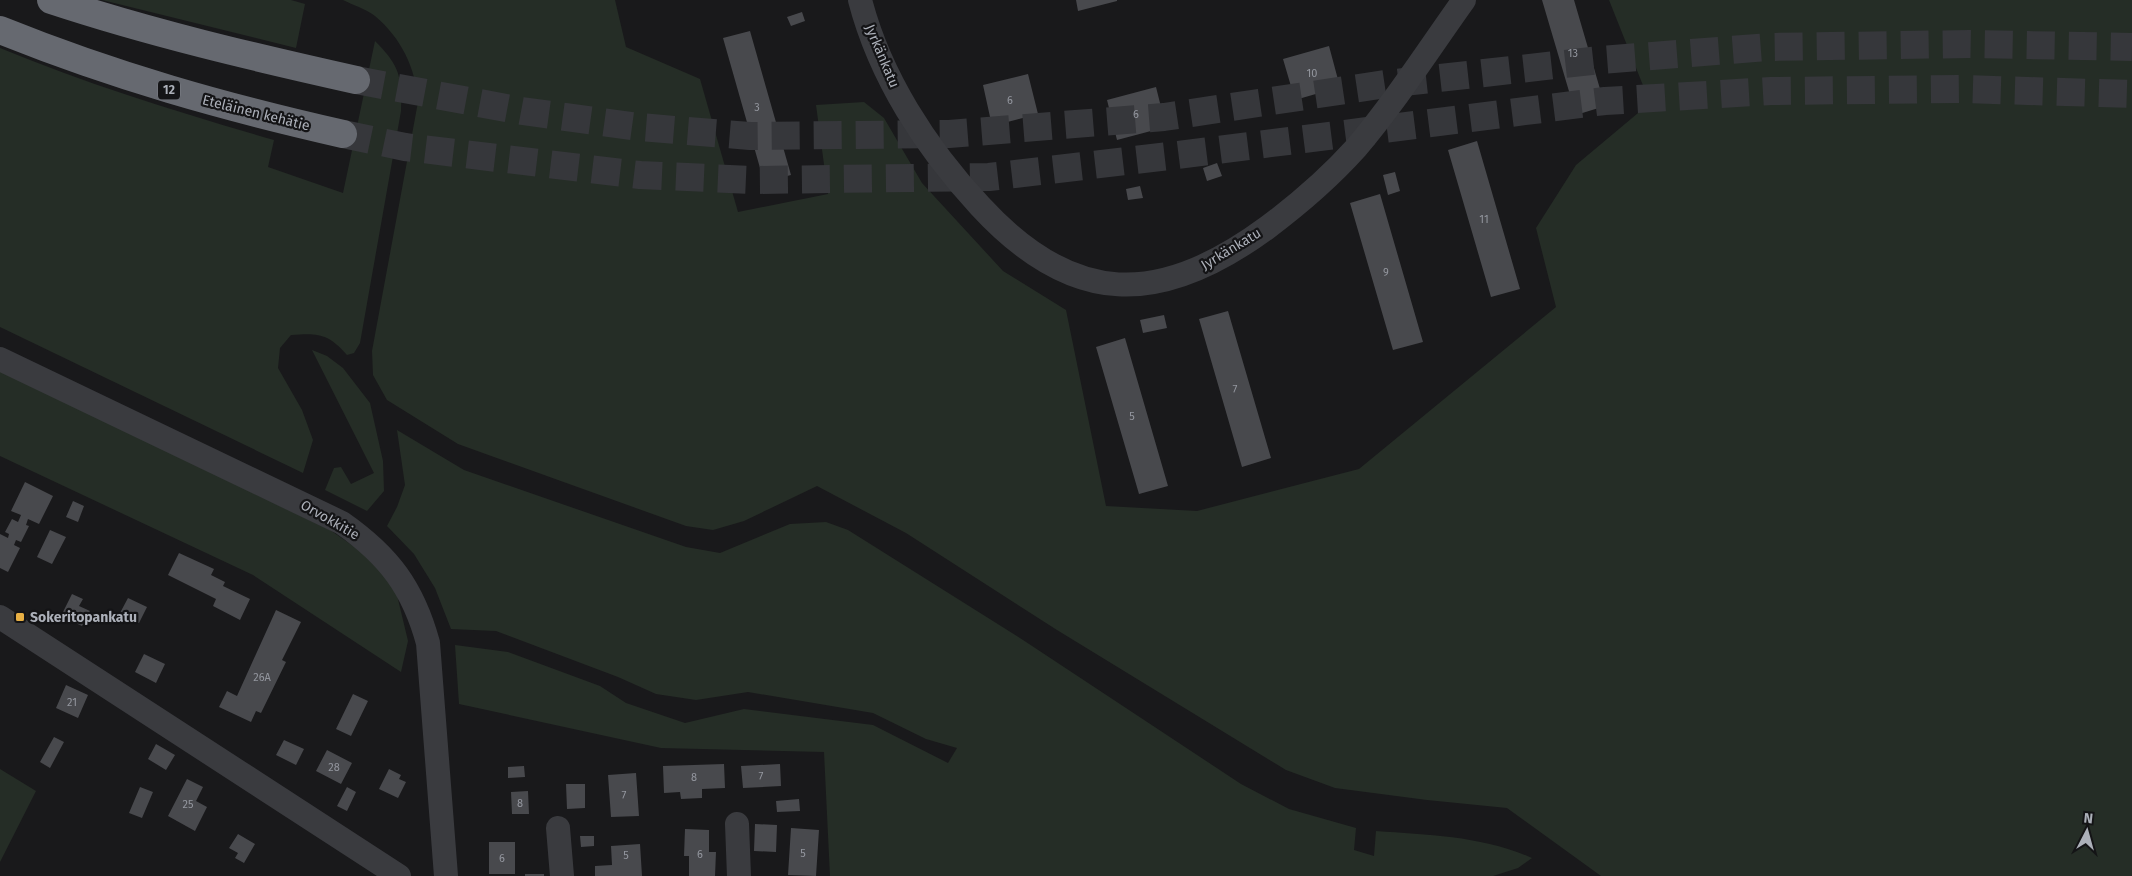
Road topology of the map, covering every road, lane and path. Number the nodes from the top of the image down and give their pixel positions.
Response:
1 (50, 0) edge
2 (860, 0) edge
3 (1464, 0) edge
4 (0, 30) edge
5 (356, 80) tunnel mouth
6 (344, 134) tunnel mouth
7 (0, 359) edge
8 (0, 618) edge
9 (737, 824) dead end
10 (558, 828) dead end
11 (399, 876) edge
12 (446, 876) edge
13 (562, 876) edge
14 (739, 876) edge

1 - 5 highway
2 - 3 street, Jyrkänkatu
4 - 6 highway, Eteläinen kehätie / 12
7 - 12 street, Orvokkitie
8 - 11 street
9 - 14 street
10 - 13 street

